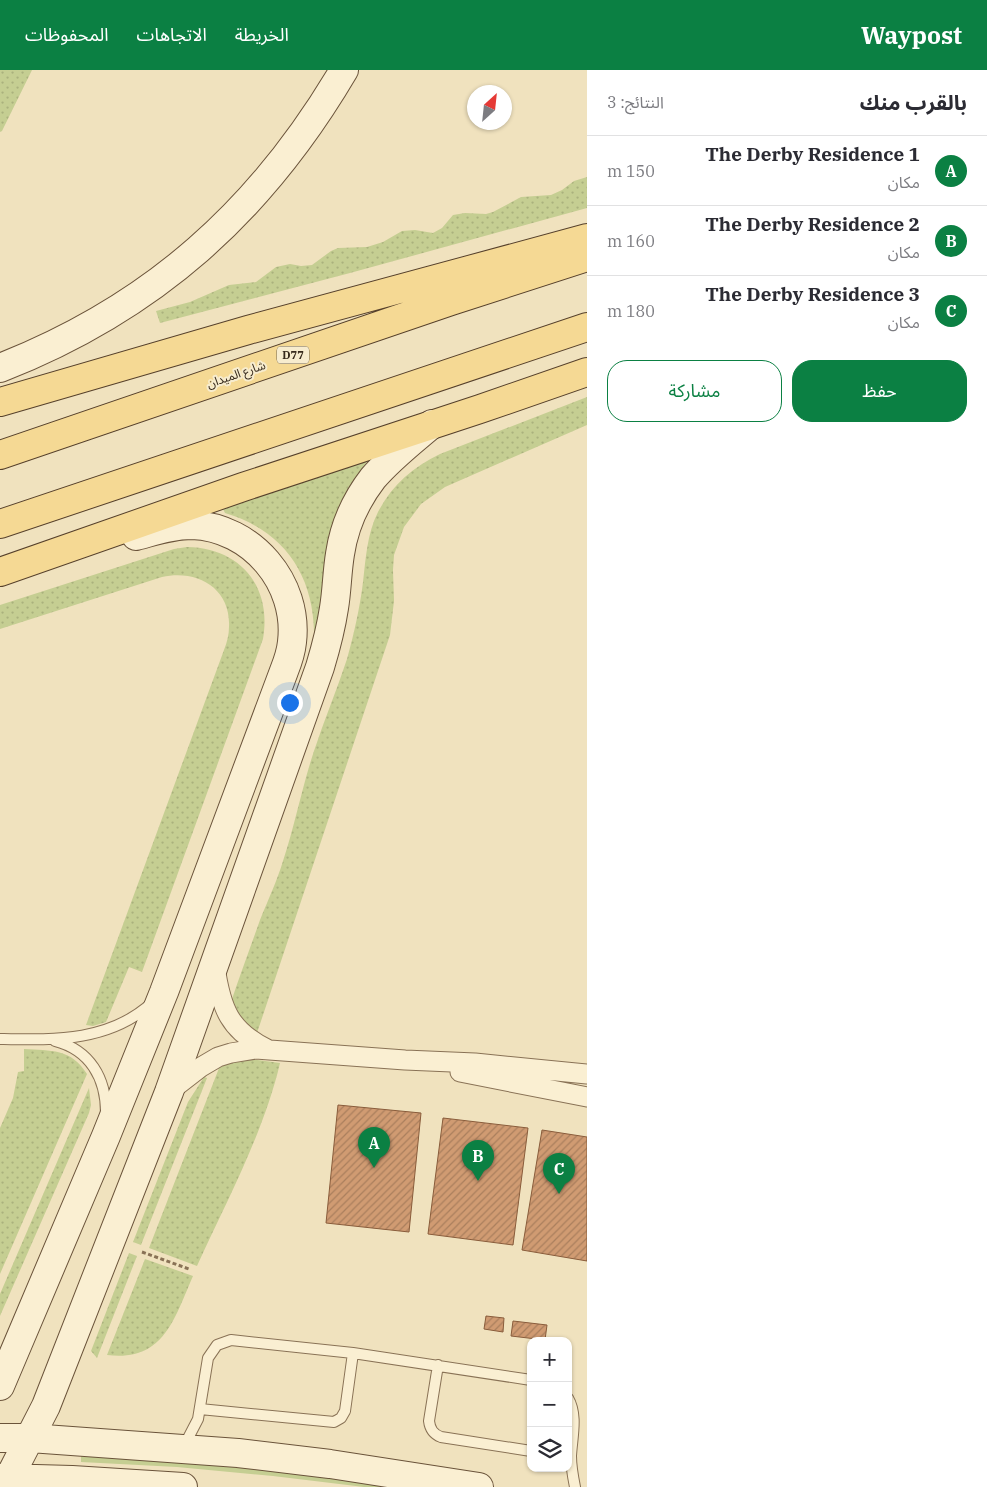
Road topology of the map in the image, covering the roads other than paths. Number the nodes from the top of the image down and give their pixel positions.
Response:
1 (344, 70) edge
2 (587, 238) edge
3 (587, 257) edge
4 (587, 327) edge
5 (0, 368) edge
6 (587, 372) edge
7 (0, 402) edge
8 (432, 424) junction
9 (0, 455) edge
10 (0, 524) edge
11 (54, 552) junction
12 (0, 572) edge
13 (215, 965) junction
14 (164, 992) junction
15 (0, 1039) edge
16 (49, 1040) junction
17 (270, 1050) junction
18 (405, 1060) junction
19 (587, 1074) edge
20 (169, 1092) junction
21 (587, 1097) edge
22 (106, 1136) junction
23 (353, 1353) junction
24 (438, 1365) junction
25 (527, 1379) edge
26 (0, 1386) edge
27 (200, 1409) junction
28 (572, 1409) edge
29 (572, 1436) edge
30 (0, 1438) edge
31 (30, 1438) junction
32 (182, 1448) junction
33 (527, 1450) edge
34 (572, 1469) edge
35 (4, 1481) edge
36 (124, 1485) edge
37 (183, 1487) edge
38 (479, 1487) edge
39 (575, 1487) edge

1 - 5 street
2 - 7 main road
3 - 9 main road, شارع الميدان / D77
4 - 10 main road
6 - 8 main road
8 - 11 main road
8 - 13 street
11 - 12 main road
11 - 14 street
13 - 17 street
13 - 20 street
14 - 16 lane
14 - 22 street
15 - 16 lane
16 - 22 lane
17 - 18 street
17 - 20 street
18 - 19 street
18 - 21 street
20 - 31 street
22 - 26 street
23 - 24 lane
23 - 27 lane
23 - 27 lane
24 - 25 lane
24 - 33 lane
27 - 32 lane
28 - 29 lane
30 - 31 street
31 - 32 street
31 - 35 street
32 - 38 street
34 - 39 lane
35 - 36 street
36 - 37 street

